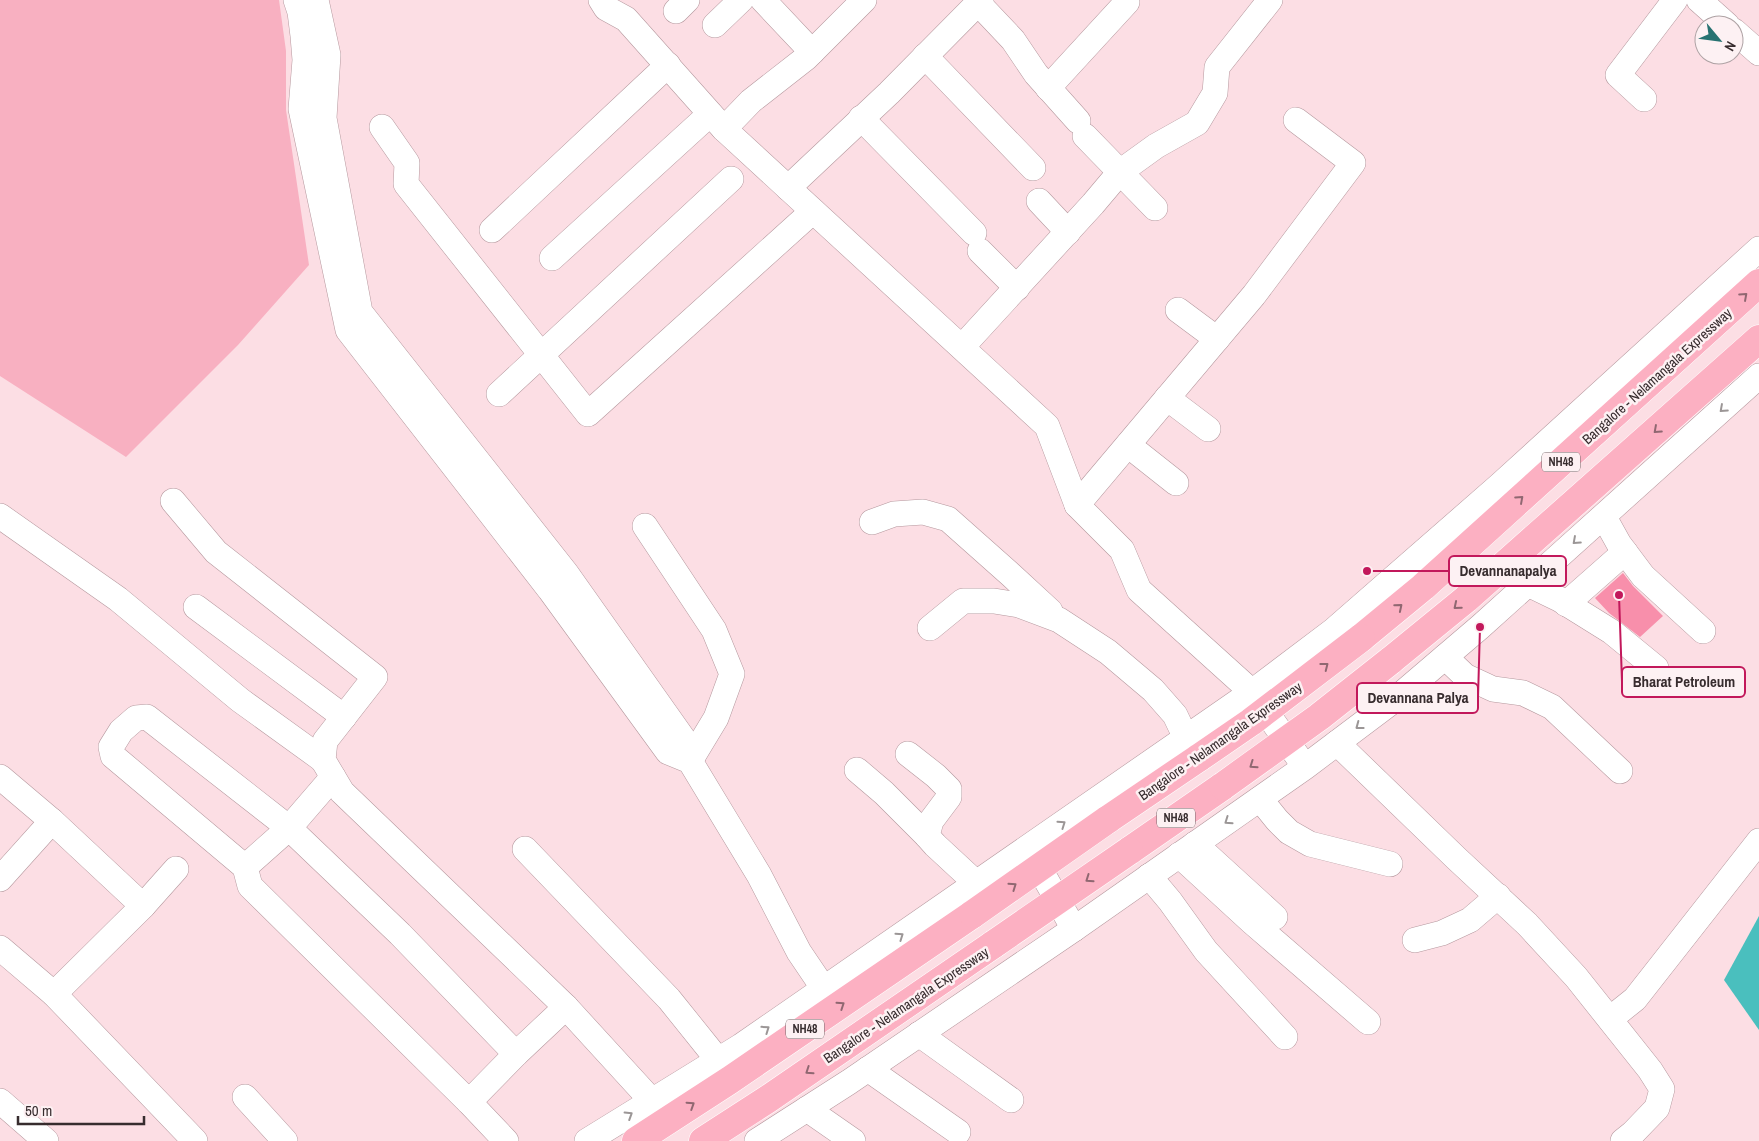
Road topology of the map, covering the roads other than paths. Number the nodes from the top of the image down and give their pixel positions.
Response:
1 (296, 0) edge
2 (316, 0) edge
3 (601, 0) edge
4 (740, 0) edge
5 (763, 0) edge
6 (1270, 0) edge
7 (1675, 0) edge
8 (1699, 0) edge
9 (980, 2) edge
10 (1127, 2) dead end
11 (848, 5) edge
12 (1716, 15) edge
13 (715, 25) dead end
14 (812, 52) junction
15 (925, 56) junction
16 (668, 65) junction
17 (1048, 88) junction
18 (1644, 99) dead end
19 (861, 118) junction
20 (1296, 120) dead end
21 (717, 122) junction
22 (382, 127) dead end
23 (1033, 168) dead end
24 (1120, 172) junction
25 (731, 179) dead end
26 (788, 188) junction
27 (1039, 201) dead end
28 (1155, 208) dead end
29 (813, 211) junction
30 (492, 230) dead end
31 (1068, 232) junction
32 (1759, 249) edge
33 (552, 258) dead end
34 (1759, 283) edge
35 (1017, 288) junction
36 (1178, 310) dead end
37 (1217, 339) junction
38 (1759, 339) edge
39 (962, 348) junction
40 (543, 355) junction
41 (1759, 376) edge
42 (499, 394) dead end
43 (1167, 398) junction
44 (1208, 429) dead end
45 (1128, 445) junction
46 (1176, 483) dead end
47 (173, 501) dead end
48 (1077, 505) junction
49 (0, 516) edge
50 (1604, 517) junction
51 (872, 522) dead end
52 (645, 526) dead end
53 (1625, 552) junction
54 (1528, 584) junction
55 (1566, 604) junction
56 (196, 607) dead end
57 (1059, 620) junction
58 (930, 628) dead end
59 (1703, 631) dead end
60 (1445, 657) junction
61 (1656, 668) dead end
62 (1252, 692) junction
63 (344, 717) junction
64 (1186, 738) junction
65 (1337, 743) junction
66 (908, 754) dead end
67 (692, 758) junction
68 (1305, 767) junction
69 (328, 768) junction
70 (857, 770) dead end
71 (1620, 771) dead end
72 (0, 777) edge
73 (1260, 799) junction
74 (52, 821) junction
75 (289, 828) junction
76 (927, 836) junction
77 (1759, 841) edge
78 (1028, 847) junction
79 (525, 849) dead end
80 (1187, 850) junction
81 (1390, 864) dead end
82 (245, 867) junction
83 (176, 869) dead end
84 (1149, 876) junction
85 (0, 879) edge
86 (976, 883) junction
87 (1498, 896) junction
88 (143, 906) junction
89 (1276, 918) dead end
90 (1074, 929) junction
91 (1415, 940) dead end
92 (0, 948) edge
93 (824, 989) junction
94 (54, 994) junction
95 (566, 1007) junction
96 (1610, 1019) junction
97 (1368, 1022) dead end
98 (919, 1034) junction
99 (1285, 1037) dead end
100 (516, 1054) junction
101 (718, 1060) junction
102 (868, 1069) junction
103 (245, 1097) dead end
104 (1011, 1100) dead end
105 (0, 1101) edge
106 (652, 1101) junction
107 (469, 1102) junction
108 (807, 1109) junction
109 (958, 1132) dead end
110 (46, 1141) edge
111 (195, 1141) edge
112 (286, 1141) edge
113 (506, 1141) edge
114 (587, 1141) edge
115 (636, 1141) edge
116 (703, 1141) edge
117 (757, 1141) edge
118 (853, 1141) edge
119 (1623, 1141) edge

1 - 67 street
2 - 67 street
3 - 16 street
4 - 13 street
5 - 14 street
6 - 24 street
7 - 18 street
8 - 12 street
9 - 15 street
9 - 17 street
10 - 17 street
11 - 14 street
14 - 21 street
15 - 19 street
15 - 23 street
16 - 21 street
16 - 30 street
17 - 24 street
19 - 26 street
19 - 35 street
20 - 37 street
21 - 26 street
21 - 33 street
22 - 40 street
24 - 28 street
24 - 31 street
25 - 40 street
26 - 29 street
27 - 31 street
29 - 39 street
29 - 40 street
31 - 35 street
32 - 62 street
115 -> 34 highway, Bangalore - Nelamangala Expressway / NH48, bridge
35 - 39 street
36 - 37 street
37 - 43 street
38 -> 116 highway, Bangalore - Nelamangala Expressway / NH48, bridge
39 - 48 street
40 - 42 street
41 -> 50 street
43 - 44 street
43 - 45 street
45 - 46 street
45 - 48 street
47 - 63 street
48 - 62 street
49 - 69 street
50 - 53 street
50 -> 54 street
51 - 57 street
52 - 67 street
53 - 55 street
53 - 59 street
54 - 55 street
54 - 60 street
55 - 61 street
56 - 63 street
57 - 58 street
57 - 64 street
60 -> 65 street
60 - 71 street
62 - 64 street
62 - 68 street
63 - 69 street
78 -> 64 street
65 - 68 street
65 - 87 street
66 - 76 street
67 - 93 street
68 - 73 street
69 - 75 street
69 - 95 street
70 - 76 street
72 - 74 street
73 -> 80 street
73 - 81 street
74 - 85 street
74 - 88 street
75 - 82 street
75 - 82 street
75 - 100 street
76 - 86 street
77 - 96 street
78 - 86 street
78 - 90 street
79 - 101 street
80 - 84 street
80 - 89 street
80 - 97 street
82 - 107 street
83 - 88 street
84 - 90 street
84 - 99 street
93 -> 86 street
87 - 91 street
87 - 96 street
88 - 94 street
90 - 98 street
92 - 94 street
101 -> 93 street
94 - 111 street
95 - 100 street
95 - 106 street
96 - 119 street
98 - 102 street
98 - 104 street
100 - 107 street
101 - 106 street
102 - 108 street
102 - 109 street
103 - 112 street
105 - 110 street
114 -> 106 street
107 - 113 street
108 - 117 street
108 - 118 street

